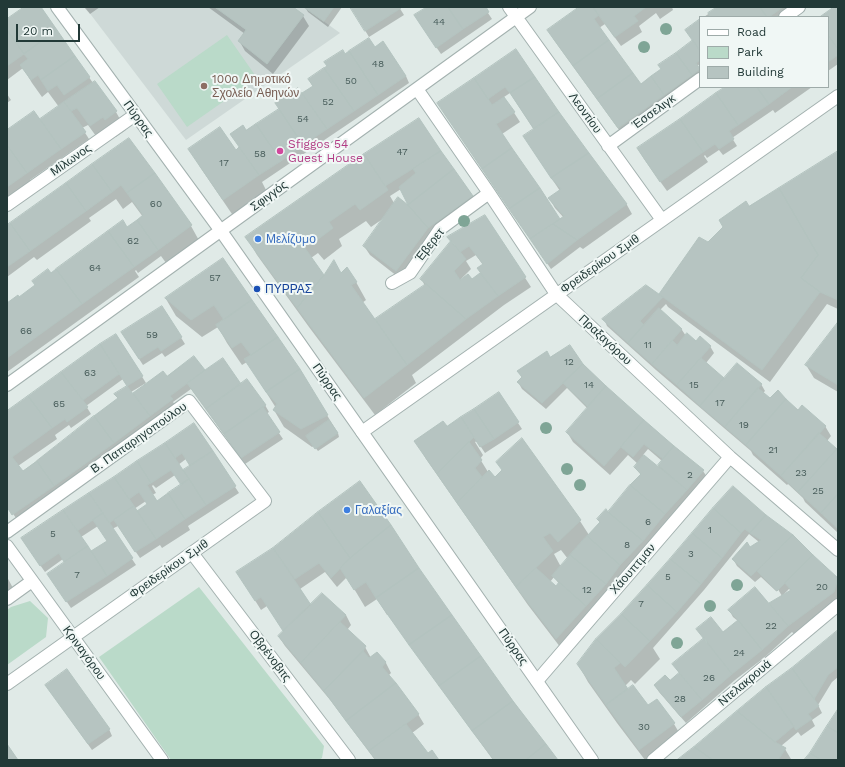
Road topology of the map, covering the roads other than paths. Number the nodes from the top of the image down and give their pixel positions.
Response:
1 (57, 7) edge
2 (509, 7) edge
3 (530, 7) edge
4 (799, 7) edge
5 (786, 16) edge
6 (516, 17) junction
7 (699, 80) edge
8 (417, 89) junction
9 (838, 96) edge
10 (135, 115) junction
11 (608, 146) junction
12 (489, 193) junction
13 (7, 205) edge
14 (662, 220) junction
15 (221, 231) junction
16 (392, 283) dead end
17 (556, 294) junction
18 (7, 385) edge
19 (362, 432) junction
20 (730, 457) junction
21 (266, 501) joint
22 (7, 532) edge
23 (7, 546) edge
24 (838, 550) edge
25 (192, 553) junction
26 (32, 580) junction
27 (7, 599) edge
28 (838, 606) edge
29 (73, 637) junction
30 (536, 681) junction
31 (7, 684) edge
32 (162, 760) edge
33 (348, 760) edge
34 (592, 760) edge
35 (653, 760) edge

1 - 10 street, Πύρρας
2 - 6 street, Λεοντίου
3 - 6 street, Σφιγγός
4 - 5 street
6 - 8 street, Σφιγγός
6 - 11 street, Λεοντίου
7 - 11 street, Έσσελιγκ
8 - 12 street, Πραξαγόρου
8 - 15 street, Σφιγγός
9 - 14 street, Φρειδερίκου Σμιθ
10 - 13 street, Μίλωνος
10 - 15 street, Πύρρας
11 - 14 street, Λεοντίου
12 - 16 street, Έβερετ
12 - 17 street, Πραξαγόρου
14 - 17 street, Φρειδερίκου Σμιθ
15 - 18 street, Σφιγγός
15 - 19 street, Πύρρας
17 - 19 street, Φρειδερίκου Σμιθ
17 - 20 street, Πραξαγόρου
19 - 30 street, Πύρρας
20 - 24 street, Πραξαγόρου
20 - 30 street, Χάουπτμαν
21 - 22 street, Β. Παπαρηγοπούλου
21 - 25 street, Φρειδερίκου Σμιθ
23 - 26 street, Κριναγόρου
25 - 29 street, Φρειδερίκου Σμιθ
25 - 33 street, Οβρένοβιτς
26 - 27 street
26 - 29 street, Κριναγόρου
28 - 35 street, Ντελακρουά
29 - 31 street, Φρειδερίκου Σμιθ
29 - 32 street, Κριναγόρου
30 - 34 street, Πύρρας

